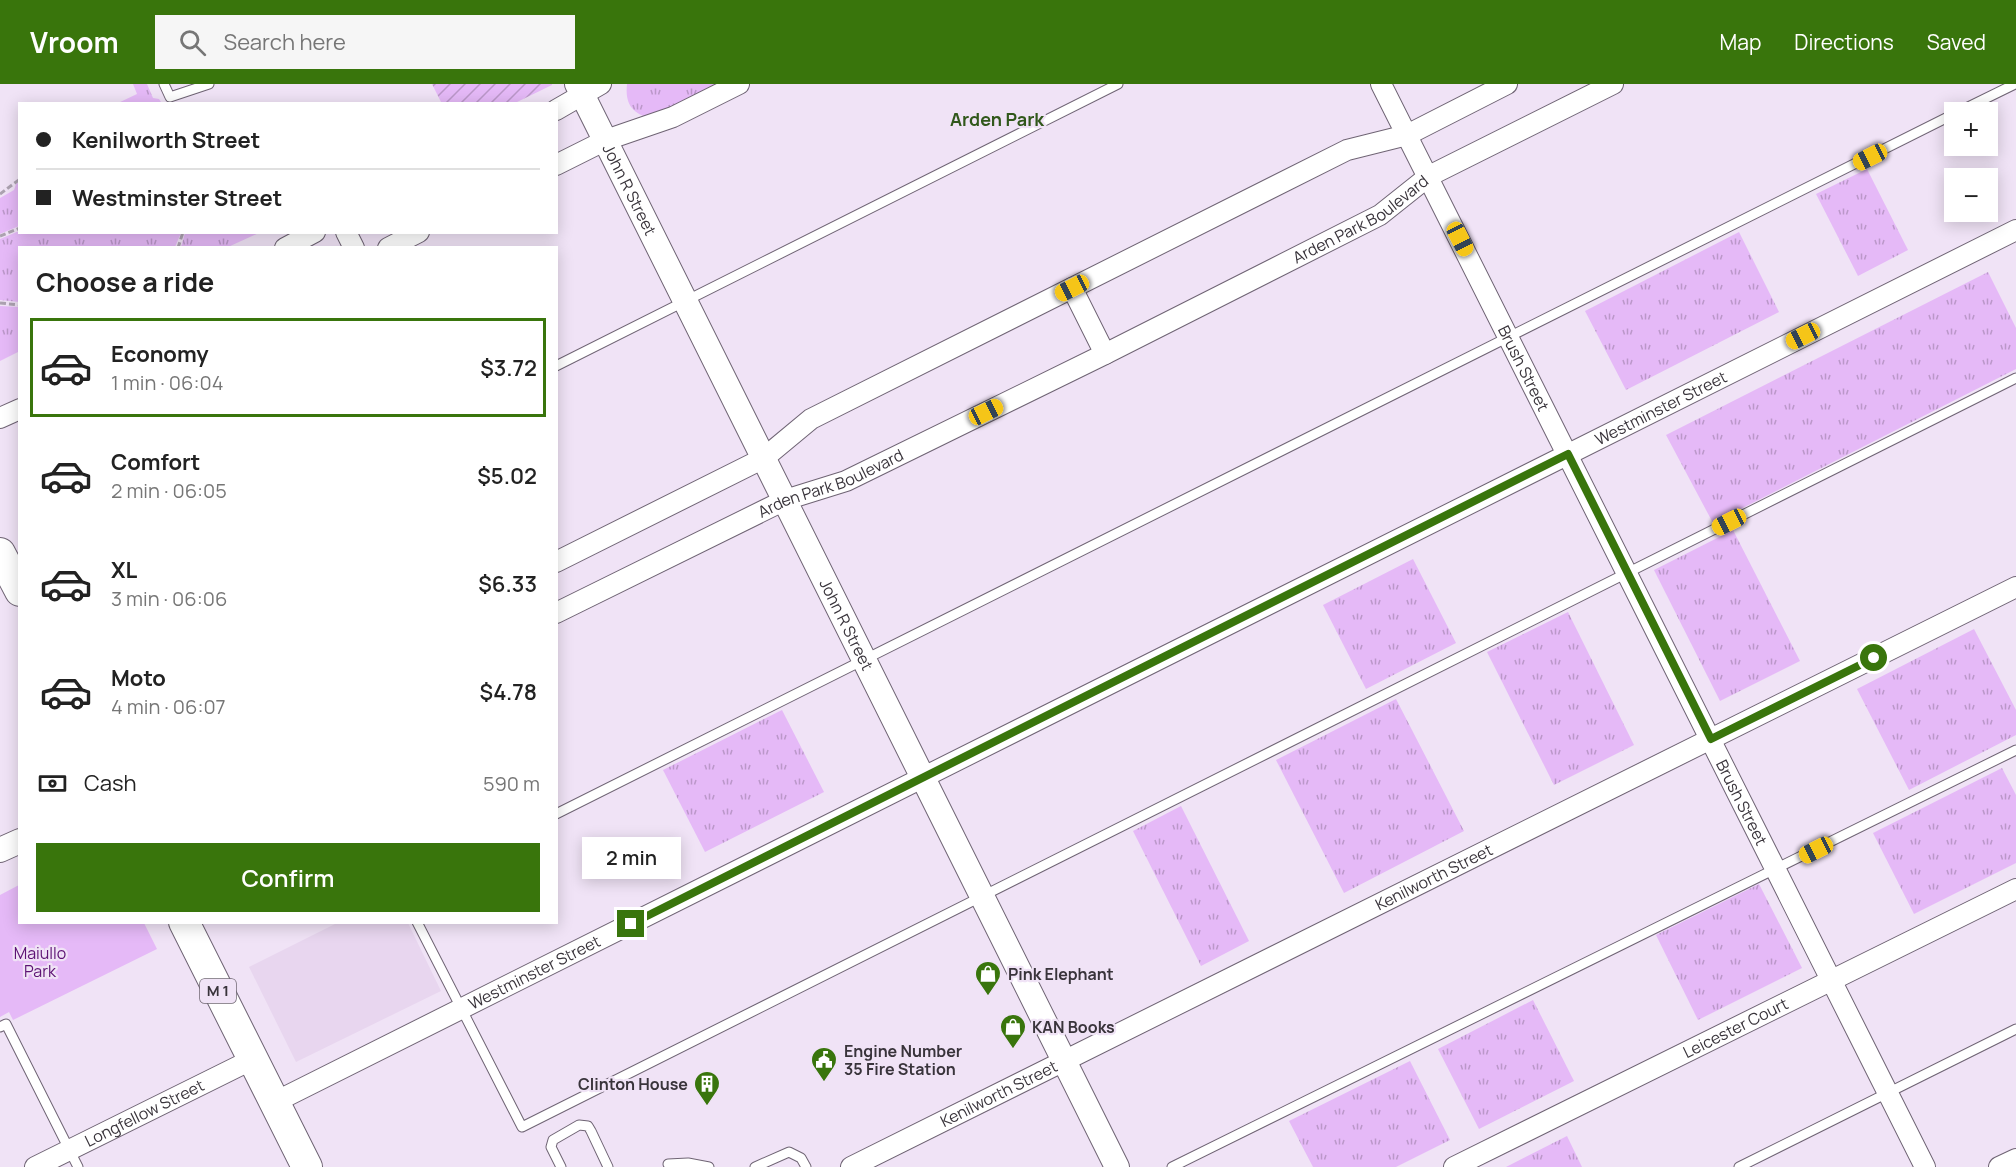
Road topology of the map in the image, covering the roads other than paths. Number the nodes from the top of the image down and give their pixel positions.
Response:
1 (164, 84) edge
2 (209, 84) edge
3 (739, 84) edge
4 (1118, 84) edge
5 (1381, 84) edge
6 (1507, 84) edge
7 (1613, 84) edge
8 (2015, 84) edge
9 (587, 88) edge
10 (1979, 102) edge
11 (558, 109) edge
12 (1944, 120) edge
13 (1407, 135) junction
14 (606, 140) junction
15 (558, 164) edge
16 (1429, 176) junction
17 (2016, 230) edge
18 (311, 234) edge
19 (415, 234) edge
20 (289, 246) edge
21 (392, 246) edge
22 (1072, 288) junction
23 (686, 301) junction
24 (1510, 337) junction
25 (1105, 354) junction
26 (558, 365) edge
27 (2016, 378) edge
28 (18, 410) edge
29 (0, 418) edge
30 (1568, 454) junction
31 (764, 458) junction
32 (785, 500) junction
33 (0, 553) edge
34 (558, 561) edge
35 (1627, 573) junction
36 (18, 587) edge
37 (2016, 587) edge
38 (558, 612) edge
39 (864, 661) junction
40 (1711, 739) junction
41 (2016, 750) edge
42 (922, 777) junction
43 (558, 813) edge
44 (18, 842) edge
45 (0, 850) edge
46 (1777, 870) junction
47 (2016, 889) edge
48 (982, 897) junction
49 (185, 924) edge
50 (418, 924) edge
51 (1832, 981) junction
52 (462, 1008) junction
53 (0, 1027) edge
54 (2016, 1029) edge
55 (253, 1059) junction
56 (1064, 1061) junction
57 (1888, 1093) junction
58 (275, 1102) junction
59 (73, 1159) edge
60 (2016, 1159) edge
61 (666, 1166) edge
62 (35, 1167) edge
63 (307, 1167) edge
64 (561, 1167) edge
65 (608, 1167) edge
66 (709, 1167) edge
67 (755, 1167) edge
68 (806, 1167) edge
69 (851, 1167) edge
70 (1117, 1167) edge
71 (1172, 1167) edge
72 (1454, 1167) edge
73 (1739, 1167) edge
74 (1925, 1167) edge
75 (1999, 1167) edge

1 - 2 lane
3 - 14 street
4 - 23 lane
5 - 13 street, Brush Street
6 - 13 street
7 - 16 street, Arden Park Boulevard
8 - 10 lane
9 - 11 street
9 - 14 street, John R Street
12 - 24 lane
13 - 16 street, Brush Street
13 - 22 street
14 - 15 street
14 - 23 street, John R Street
16 - 24 street, Brush Street
16 - 25 street, Arden Park Boulevard
17 - 30 street, Westminster Street
18 - 20 street
19 - 21 street
22 - 25 street
22 - 31 street
23 - 26 lane
23 - 31 street, John R Street
24 - 30 street, Brush Street
24 - 39 lane
25 - 32 street, Arden Park Boulevard
27 - 35 lane
28 - 29 street
30 - 35 street, Brush Street
30 - 42 street, Westminster Street
31 - 32 street, John R Street
31 - 34 street
32 - 38 street, Arden Park Boulevard
32 - 39 street, John R Street
33 - 36 main road
35 - 40 street, Brush Street
35 - 48 lane
37 - 40 street, Kenilworth Street
39 - 42 street, John R Street
39 - 43 lane
40 - 46 street, Brush Street
40 - 56 street, Kenilworth Street
41 - 46 lane
42 - 48 street, John R Street
42 - 52 street, Westminster Street
44 - 45 street
46 - 51 street, Brush Street
46 - 71 lane
47 - 51 street, Leicester Court
48 - 52 lane
48 - 56 street, John R Street
49 - 55 main road, M 1
50 - 52 lane
51 - 57 street, Brush Street
51 - 72 street, Leicester Court
52 - 58 street, Westminster Street
53 - 59 lane
54 - 57 lane
55 - 58 main road, M 1
55 - 59 street, Longfellow Street
56 - 69 street, Kenilworth Street
56 - 70 street, John R Street
57 - 73 lane
57 - 74 street, Brush Street
58 - 63 main road, M 1
59 - 62 street, Longfellow Street
60 - 75 street
61 - 66 lane
64 - 65 lane
67 - 68 lane

